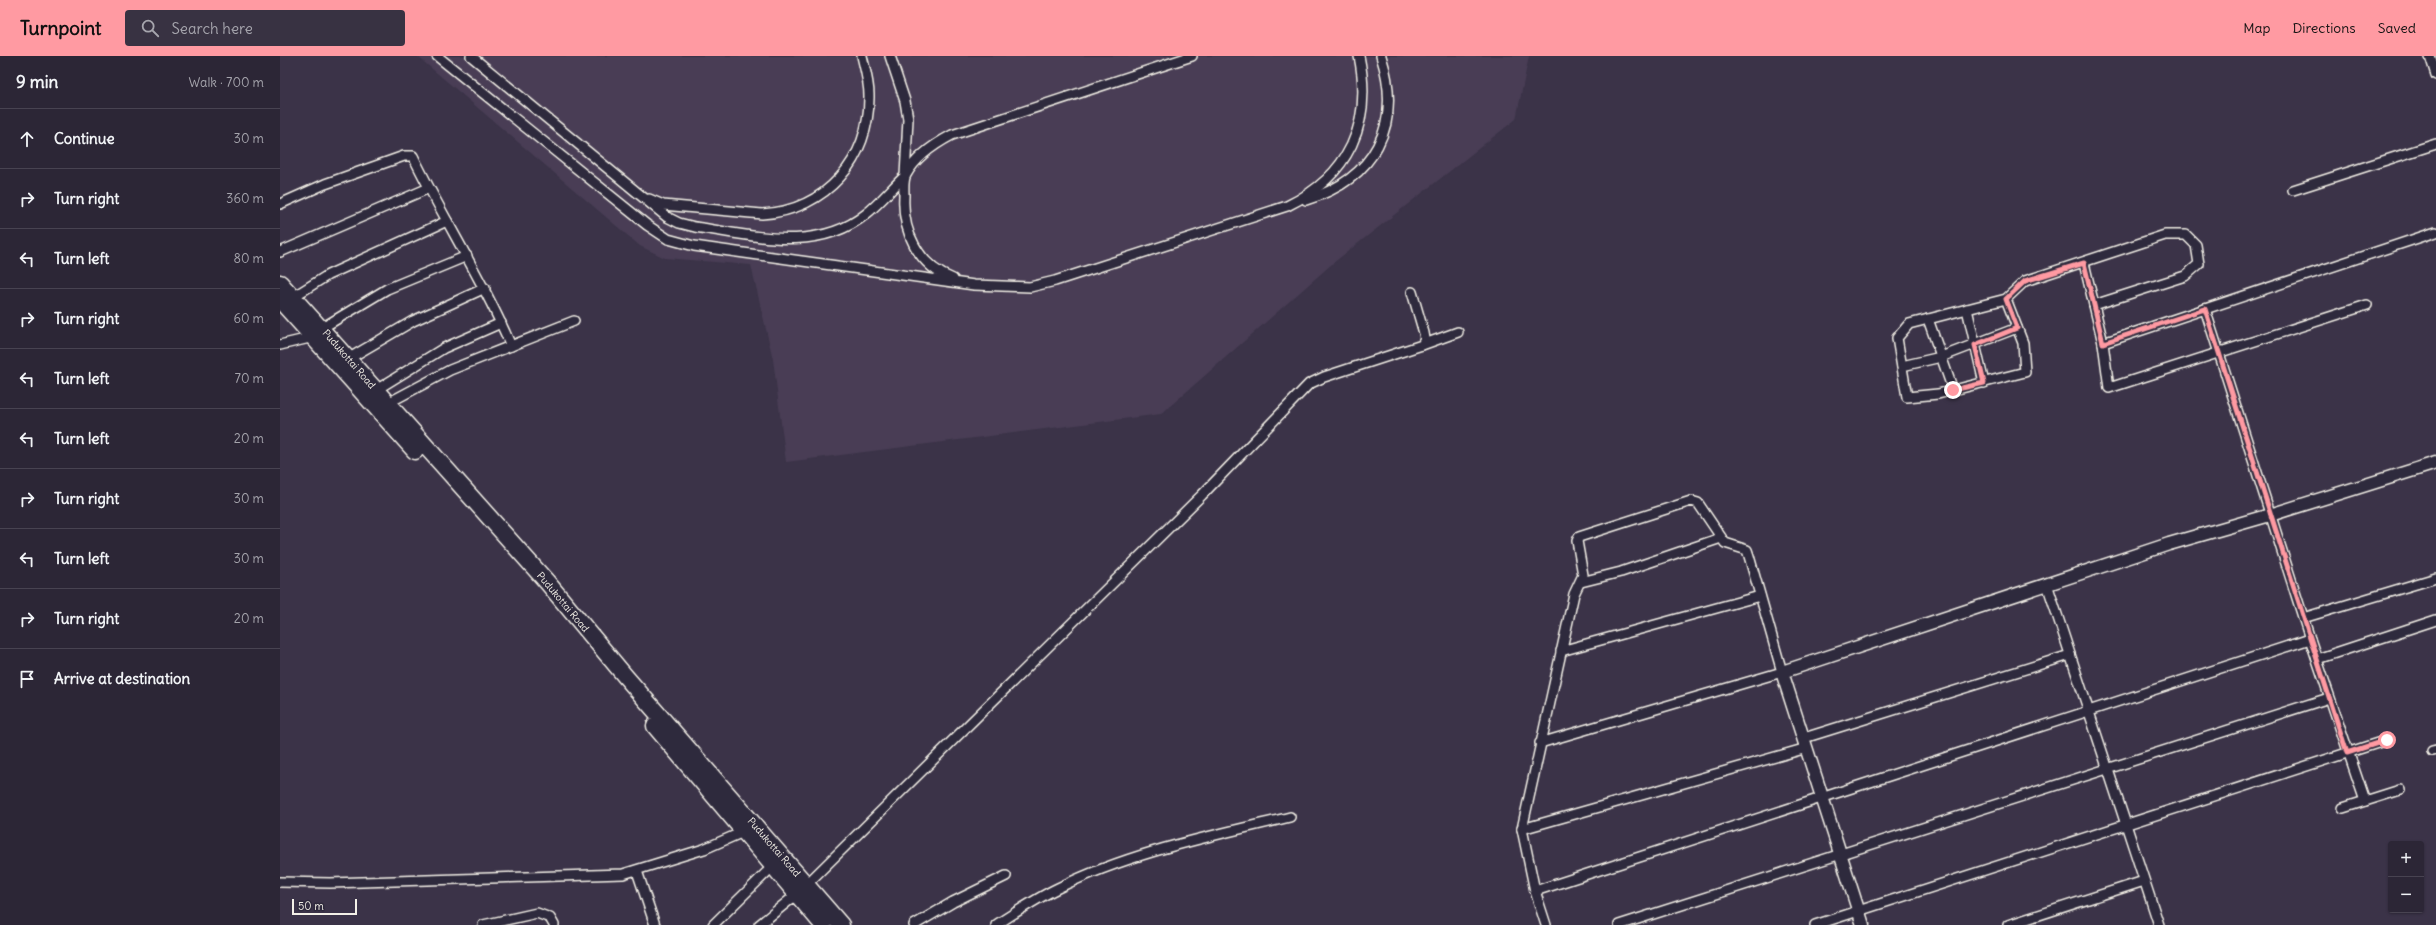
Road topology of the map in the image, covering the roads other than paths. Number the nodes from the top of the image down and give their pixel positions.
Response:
1 (437, 56) edge
2 (471, 56) edge
3 (862, 56) edge
4 (890, 56) edge
5 (1192, 56) edge
6 (1359, 56) edge
7 (1381, 56) edge
8 (2430, 56) edge
9 (2436, 75) edge
10 (2436, 144) edge
11 (905, 176) junction
12 (429, 188) junction
13 (2293, 190) dead end
14 (634, 191) junction
15 (280, 204) edge
16 (1287, 206) junction
17 (447, 221) junction
18 (2436, 232) edge
19 (280, 252) edge
20 (467, 256) junction
21 (2084, 263) junction
22 (280, 283) edge
23 (974, 285) junction
24 (485, 288) junction
25 (1412, 292) dead end
26 (287, 299) edge
27 (2006, 299) junction
28 (2094, 305) junction
29 (2367, 305) dead end
30 (1967, 309) junction
31 (2205, 309) junction
32 (1928, 319) junction
33 (574, 322) dead end
34 (502, 323) junction
35 (2017, 328) junction
36 (318, 332) junction
37 (1458, 332) dead end
38 (2103, 343) junction
39 (1422, 345) junction
40 (1975, 345) junction
41 (280, 346) edge
42 (511, 346) junction
43 (2219, 354) junction
44 (1941, 357) junction
45 (348, 359) junction
46 (1902, 366) junction
47 (1984, 383) junction
48 (376, 390) junction
49 (1953, 390) junction
50 (388, 403) junction
51 (2436, 463) edge
52 (2270, 515) junction
53 (1721, 538) junction
54 (2436, 578) edge
55 (1581, 582) junction
56 (2047, 584) junction
57 (1760, 596) junction
58 (2303, 618) junction
59 (2436, 620) edge
60 (2310, 639) junction
61 (1561, 651) junction
62 (2070, 655) junction
63 (2317, 659) junction
64 (1782, 672) junction
65 (2329, 698) junction
66 (2089, 711) junction
67 (2387, 740) dead end
68 (1540, 743) junction
69 (1805, 743) junction
70 (2347, 753) junction
71 (2108, 768) junction
72 (2400, 790) dead end
73 (1823, 797) junction
74 (2365, 801) junction
75 (2343, 808) dead end
76 (1290, 817) dead end
77 (2126, 824) junction
78 (1522, 829) junction
79 (743, 832) junction
80 (1841, 854) junction
81 (773, 866) junction
82 (637, 871) junction
83 (1006, 876) dead end
84 (2144, 881) junction
85 (280, 882) edge
86 (802, 889) junction
87 (1535, 891) junction
88 (1859, 911) junction
89 (483, 925) edge
90 (554, 925) edge
91 (655, 925) edge
92 (713, 925) edge
93 (759, 925) edge
94 (823, 925) edge
95 (841, 925) edge
96 (914, 925) edge
97 (996, 925) edge
98 (1546, 925) edge
99 (1619, 925) edge
100 (1815, 925) edge
101 (1863, 925) edge
102 (2008, 925) edge
103 (2159, 925) edge

1 - 23 street
2 - 14 street
3 - 14 street
4 - 11 street
5 - 11 street
6 - 16 street
7 - 16 street
8 - 9 street
10 - 13 street
11 - 14 street
11 - 23 street
12 - 15 street
12 - 17 street
12 - 19 street
16 - 23 street
17 - 20 street
17 - 26 street
18 - 31 street
20 - 24 street
20 - 36 street
21 - 27 street
21 - 28 street
21 - 28 street
22 - 26 highway, Pudukottai Road
24 - 34 street
24 - 45 street
25 - 39 street
26 - 36 highway, Pudukottai Road
27 - 30 street
27 - 35 street
28 - 38 street
29 - 43 street
30 - 32 street
30 - 40 street
31 - 38 street
31 - 43 street
32 - 44 street
32 - 46 street
33 - 42 street
34 - 42 street
34 - 48 street
35 - 40 street
35 - 47 street
36 - 41 street
36 - 45 highway, Pudukottai Road
36 - 79 highway, Pudukottai Road
37 - 39 street
38 - 43 street
39 - 86 street
40 - 44 street
40 - 47 street
42 - 50 street
43 - 52 street
44 - 46 street
44 - 49 street
45 - 48 highway, Pudukottai Road
46 - 49 street
47 - 49 street
48 - 50 highway, Pudukottai Road
50 - 86 highway, Pudukottai Road
51 - 52 street
52 - 56 street
52 - 58 street
53 - 55 street
53 - 55 street
53 - 57 street
54 - 58 street
55 - 61 street
56 - 62 street
56 - 64 street
57 - 61 street
57 - 64 street
58 - 60 street
59 - 63 street
60 - 63 street
60 - 66 street
61 - 68 street
62 - 66 street
62 - 69 street
63 - 65 street
64 - 68 street
64 - 69 street
65 - 70 street
65 - 71 street
66 - 71 street
66 - 73 street
67 - 70 street
68 - 78 street
69 - 73 street
69 - 78 street
70 - 74 street
70 - 77 street
71 - 77 street
71 - 80 street
72 - 74 street
73 - 80 street
73 - 87 street
74 - 75 street
76 - 97 street
77 - 84 street
77 - 88 street
78 - 87 street
79 - 81 highway, Pudukottai Road
79 - 82 street
80 - 88 street
80 - 99 street
81 - 86 highway, Pudukottai Road
81 - 92 street
82 - 85 street
82 - 91 street
83 - 96 street
84 - 102 street
84 - 103 street
86 - 93 street
86 - 94 highway, Pudukottai Road
86 - 95 highway, Pudukottai Road
87 - 98 street
88 - 100 street
88 - 101 street
89 - 90 street

